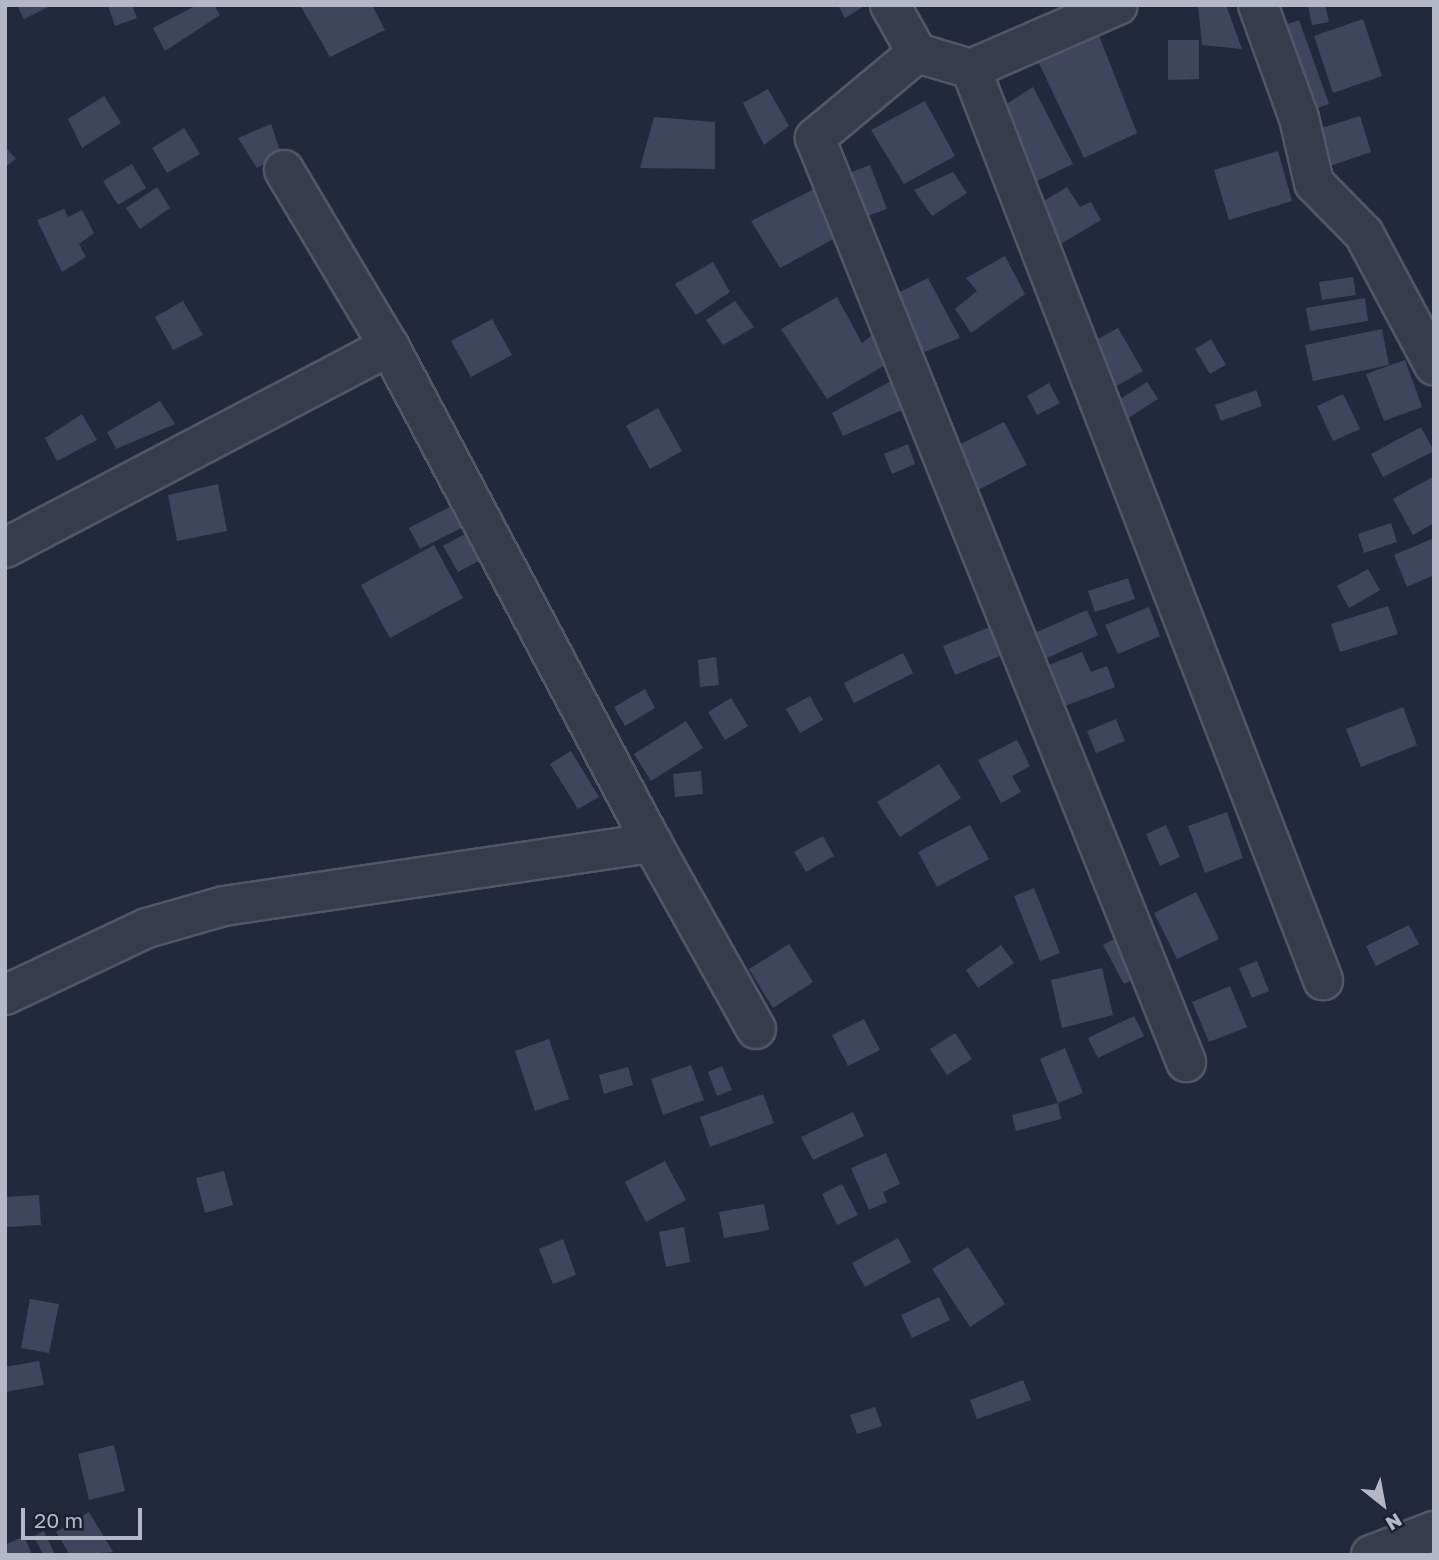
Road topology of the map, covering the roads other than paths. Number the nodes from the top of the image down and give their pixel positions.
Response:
1 (890, 5) edge
2 (1118, 5) edge
3 (1258, 5) edge
4 (917, 53) junction
5 (971, 69) junction
6 (284, 170) dead end
7 (388, 346) junction
8 (1434, 365) edge
9 (5, 548) edge
10 (652, 843) junction
11 (1323, 980) dead end
12 (5, 995) edge
13 (756, 1029) dead end
14 (1186, 1062) dead end
15 (1434, 1531) edge
16 (1371, 1555) edge

1 - 4 street
2 - 5 street
3 - 8 street
4 - 5 street
4 - 14 street
5 - 11 street
6 - 7 street
7 - 9 street
7 - 10 street
10 - 12 street
10 - 13 street
15 - 16 street

